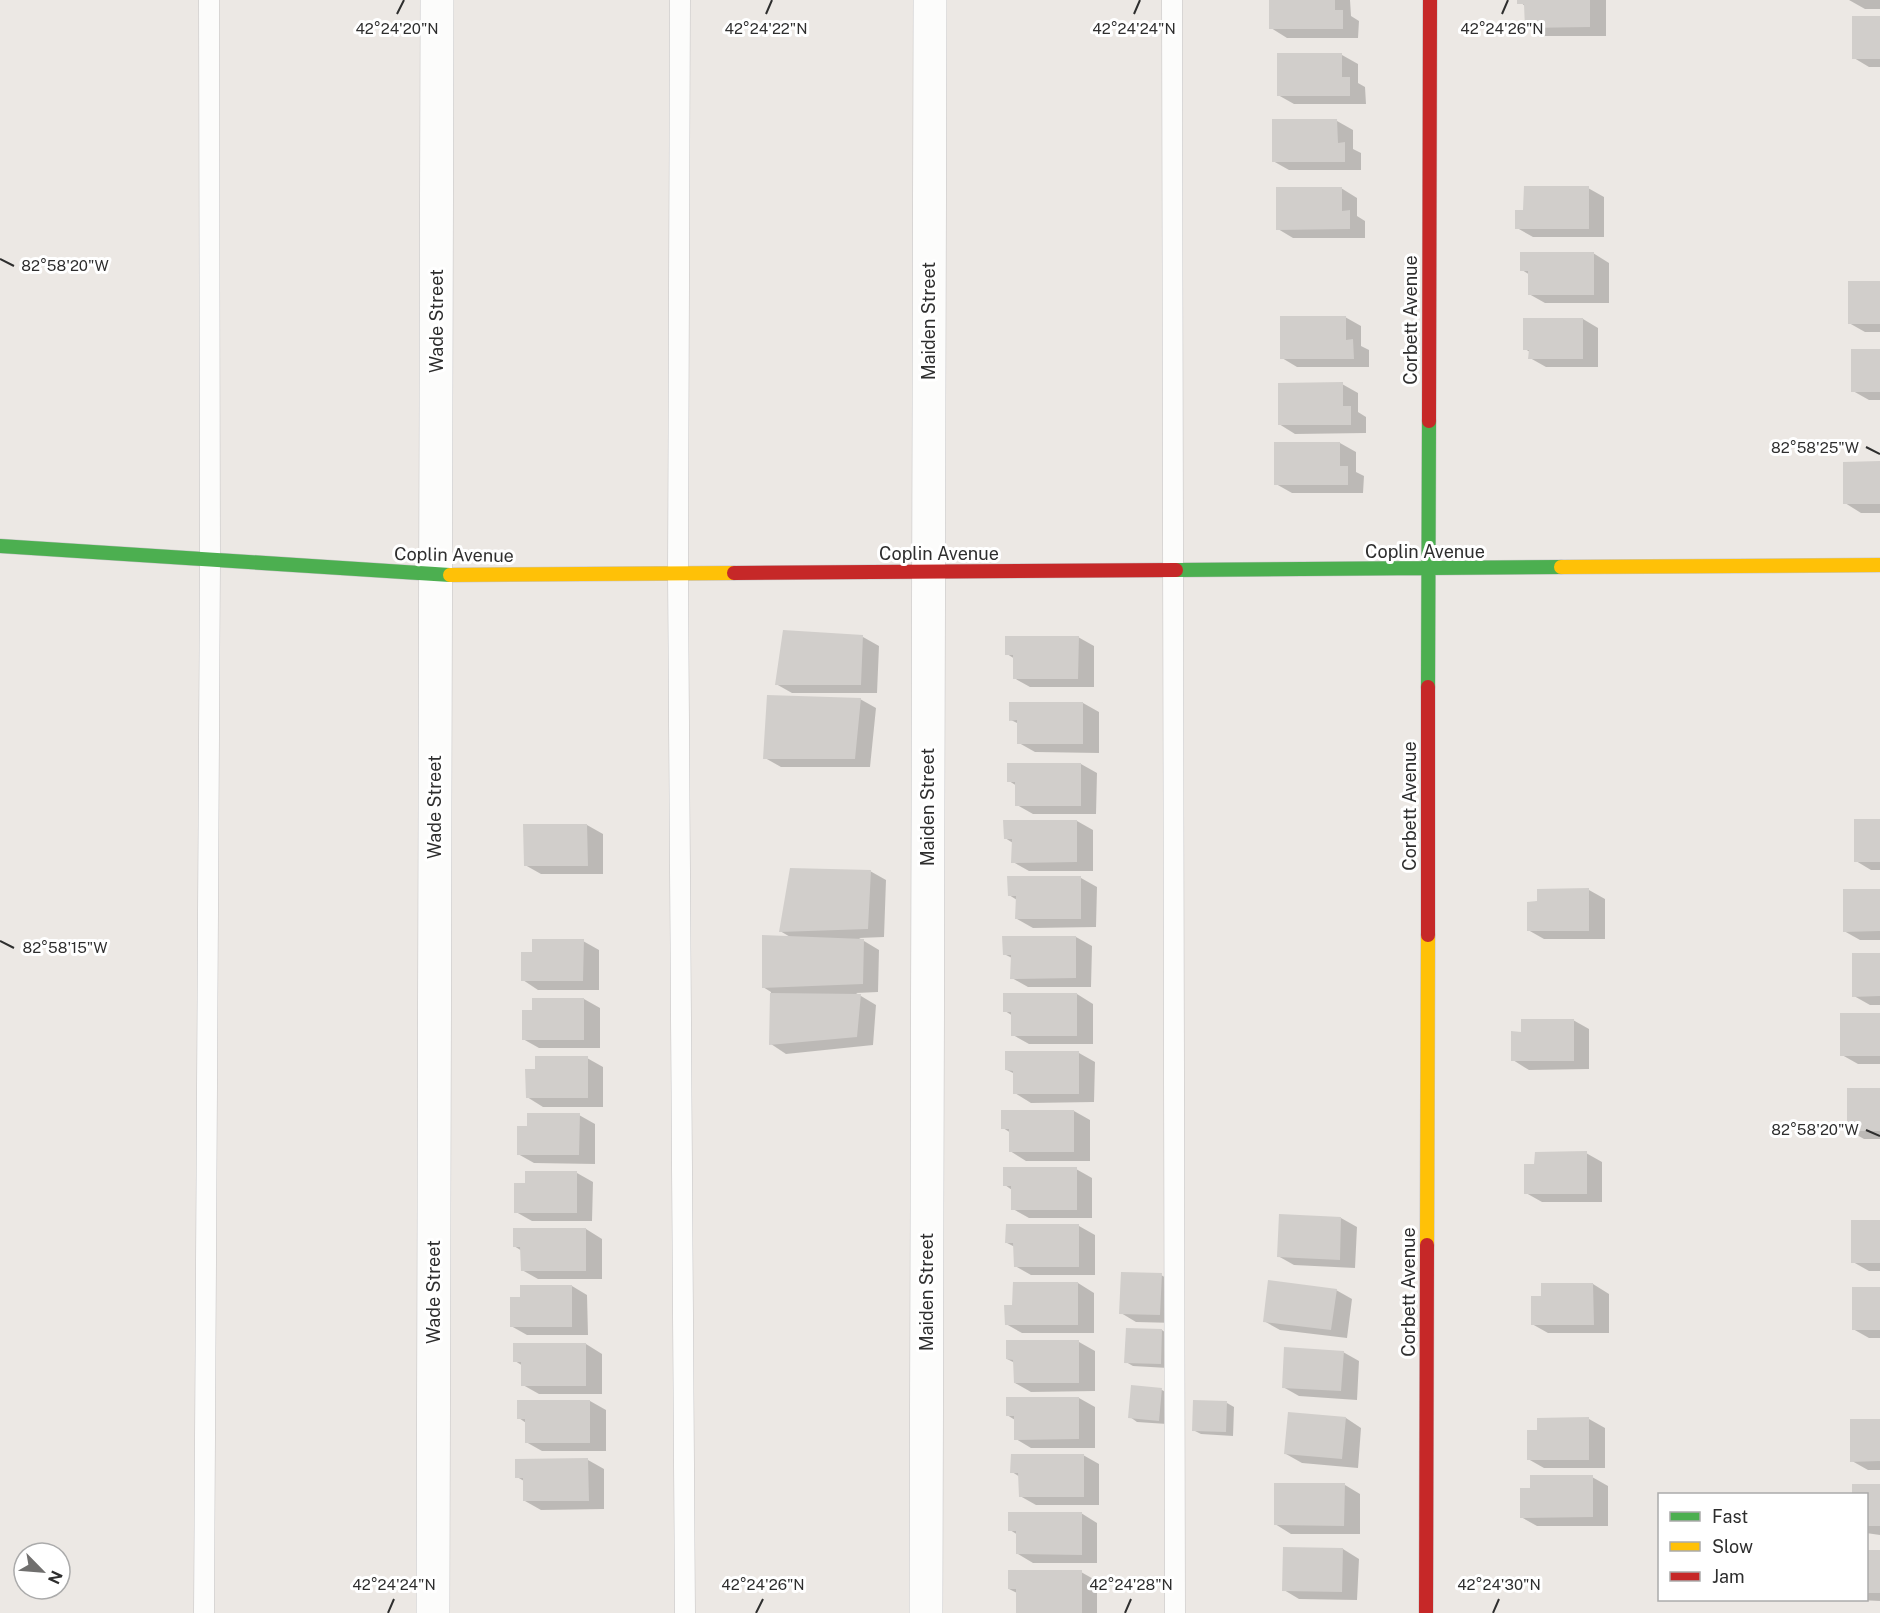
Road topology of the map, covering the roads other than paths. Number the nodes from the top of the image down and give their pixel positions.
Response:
1 (209, 0) edge
2 (437, 0) edge
3 (680, 0) edge
4 (930, 0) edge
5 (1172, 0) edge
6 (1430, 0) edge
7 (0, 546) edge
8 (210, 562) junction
9 (1880, 565) edge
10 (1428, 570) junction
11 (1172, 571) junction
12 (928, 572) junction
13 (678, 574) junction
14 (436, 575) junction
15 (204, 1613) edge
16 (434, 1613) edge
17 (685, 1613) edge
18 (926, 1613) edge
19 (1175, 1613) edge
20 (1426, 1613) edge

1 - 8 lane
2 - 14 street, Wade Street
3 - 13 lane
4 - 12 street, Maiden Street
5 - 11 lane
6 - 10 street, Corbett Avenue
7 - 8 street, Coplin Avenue
8 - 14 street, Coplin Avenue
8 - 15 lane
9 - 10 street, Coplin Avenue
10 - 11 street, Coplin Avenue
10 - 20 street, Corbett Avenue
11 - 12 street, Coplin Avenue
11 - 19 lane
12 - 13 street, Coplin Avenue
12 - 18 street, Maiden Street
13 - 14 street, Coplin Avenue
13 - 17 lane
14 - 16 street, Wade Street

